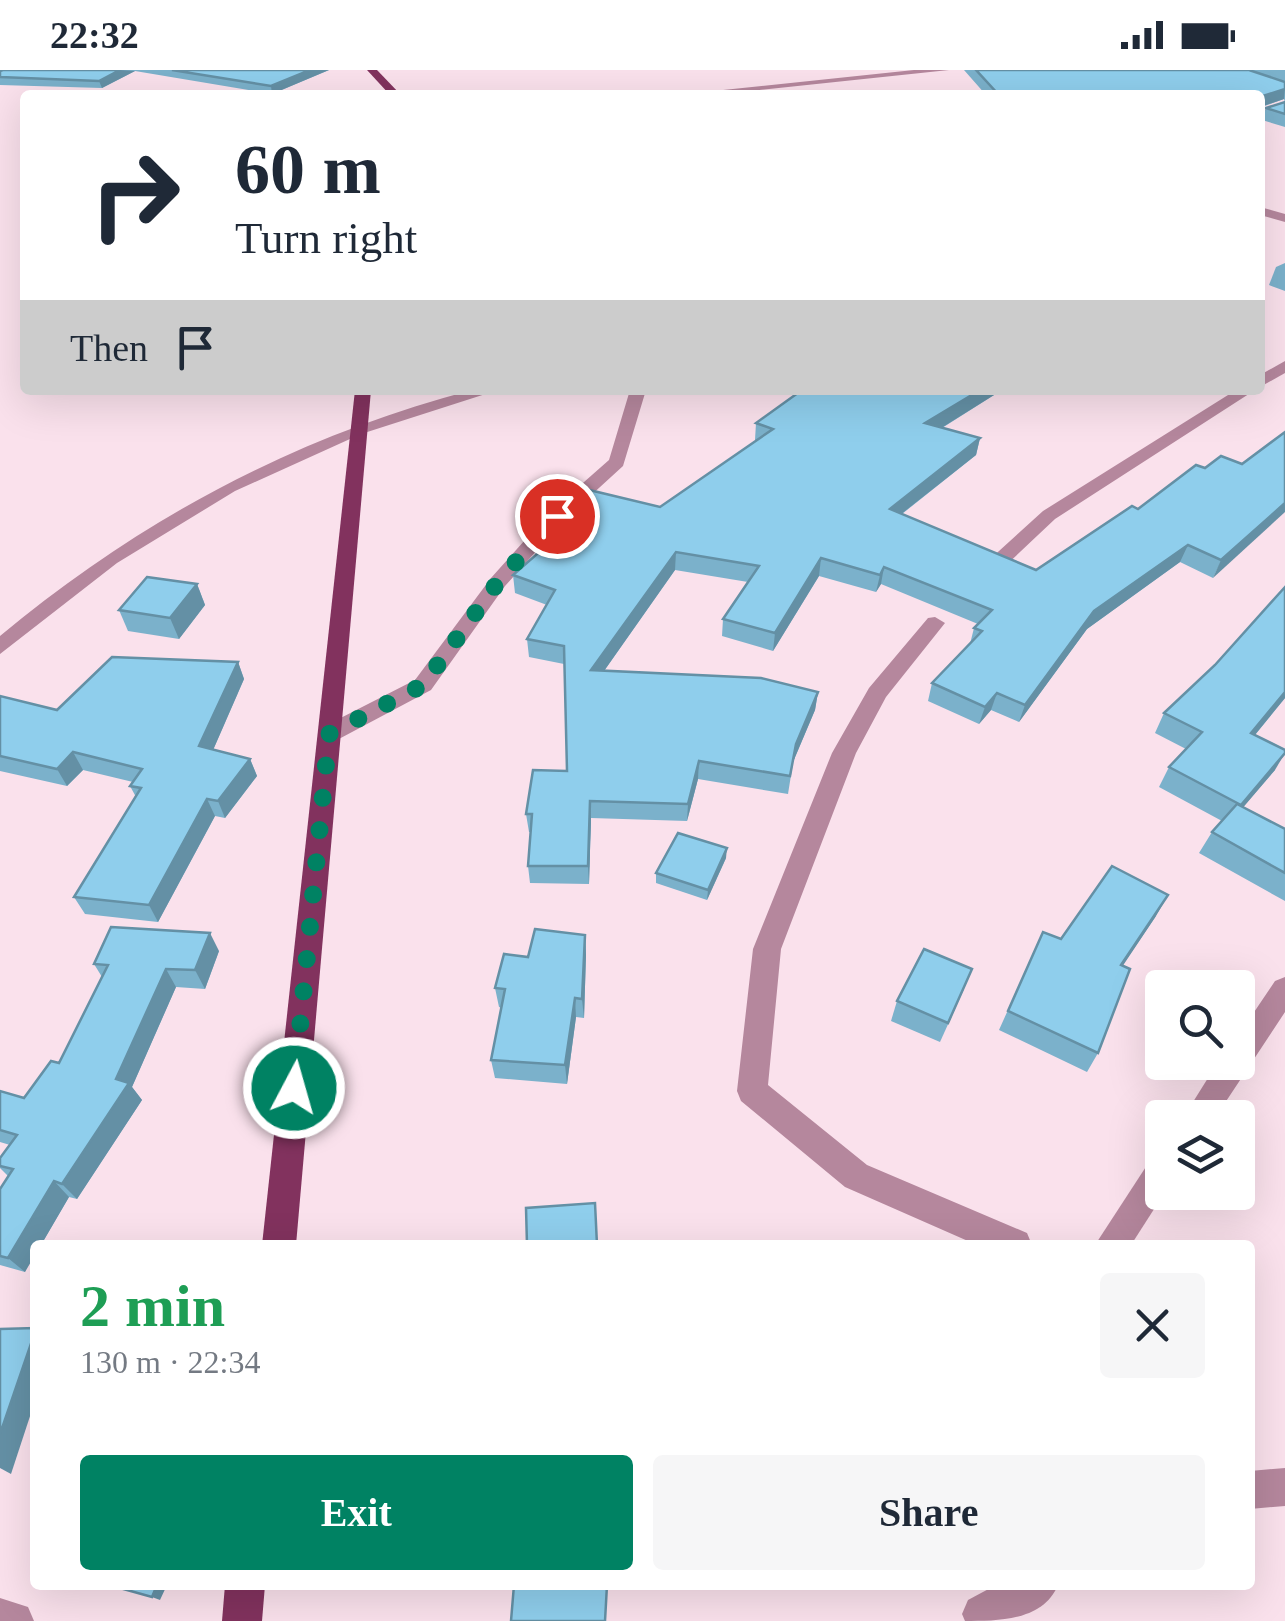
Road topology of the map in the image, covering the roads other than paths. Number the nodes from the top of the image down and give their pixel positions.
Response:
1 (372, 70) edge
2 (944, 70) edge
3 (391, 90) edge
4 (733, 90) edge
5 (362, 395) edge
6 (471, 395) edge
7 (637, 395) edge
8 (1239, 395) edge
9 (359, 425) junction
10 (995, 566) edge
11 (935, 624) dead end
12 (0, 647) edge
13 (329, 734) junction
14 (1285, 990) edge
15 (1255, 1033) edge
16 (1145, 1196) edge
17 (279, 1240) edge
18 (1004, 1240) edge
19 (1115, 1240) edge
20 (1285, 1487) edge
21 (1255, 1490) edge
22 (245, 1590) edge
23 (1025, 1590) edge
24 (985, 1606) edge
25 (0, 1618) edge
26 (14, 1621) edge
27 (242, 1621) edge

1 - 3 main road
2 - 4 street
5 - 9 main road
6 - 9 street
7 - 13 street
8 - 10 street
9 - 12 street
9 - 13 main road
11 - 18 street
13 - 17 main road
14 - 15 street
16 - 19 street
20 - 21 street
22 - 27 main road
23 - 24 street
25 - 26 street

